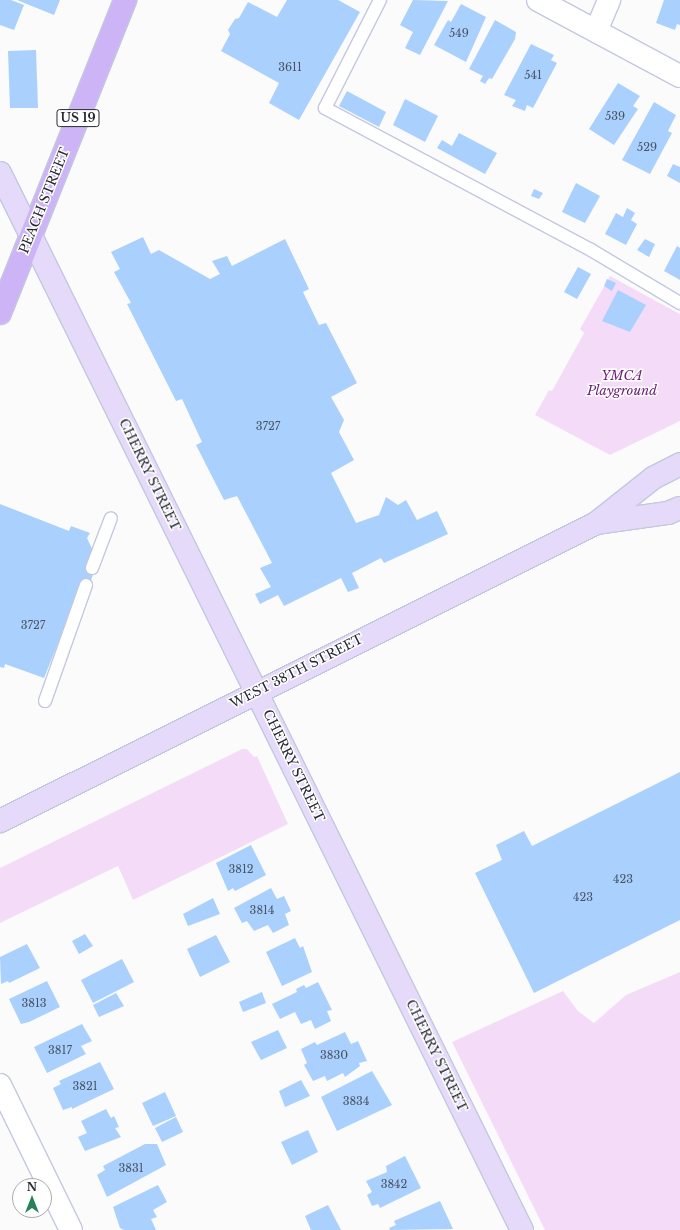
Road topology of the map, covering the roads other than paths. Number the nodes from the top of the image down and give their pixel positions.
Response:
1 (125, 0) edge
2 (380, 0) edge
3 (538, 0) edge
4 (608, 0) edge
5 (596, 31) junction
6 (680, 76) edge
7 (0, 173) edge
8 (31, 235) junction
9 (680, 303) edge
10 (0, 312) edge
11 (680, 464) edge
12 (680, 508) edge
13 (111, 518) dead end
14 (595, 524) junction
15 (92, 568) dead end
16 (86, 585) dead end
17 (257, 692) junction
18 (45, 700) dead end
19 (0, 820) edge
20 (0, 1085) edge
21 (71, 1230) edge
22 (522, 1230) edge

1 - 8 main road, PEACH STREET / US 19
2 - 9 lane
3 - 5 street
4 - 5 street
5 - 6 street
7 - 8 street, CHERRY STREET
8 - 10 main road, PEACH STREET / US 19
8 - 17 street, CHERRY STREET
11 - 14 street, WEST 38TH STREET
12 - 14 street, WEST 38TH STREET
13 - 15 lane
14 - 17 street, WEST 38TH STREET
16 - 18 lane
17 - 19 street, WEST 38TH STREET
17 - 22 street, CHERRY STREET
20 - 21 street

